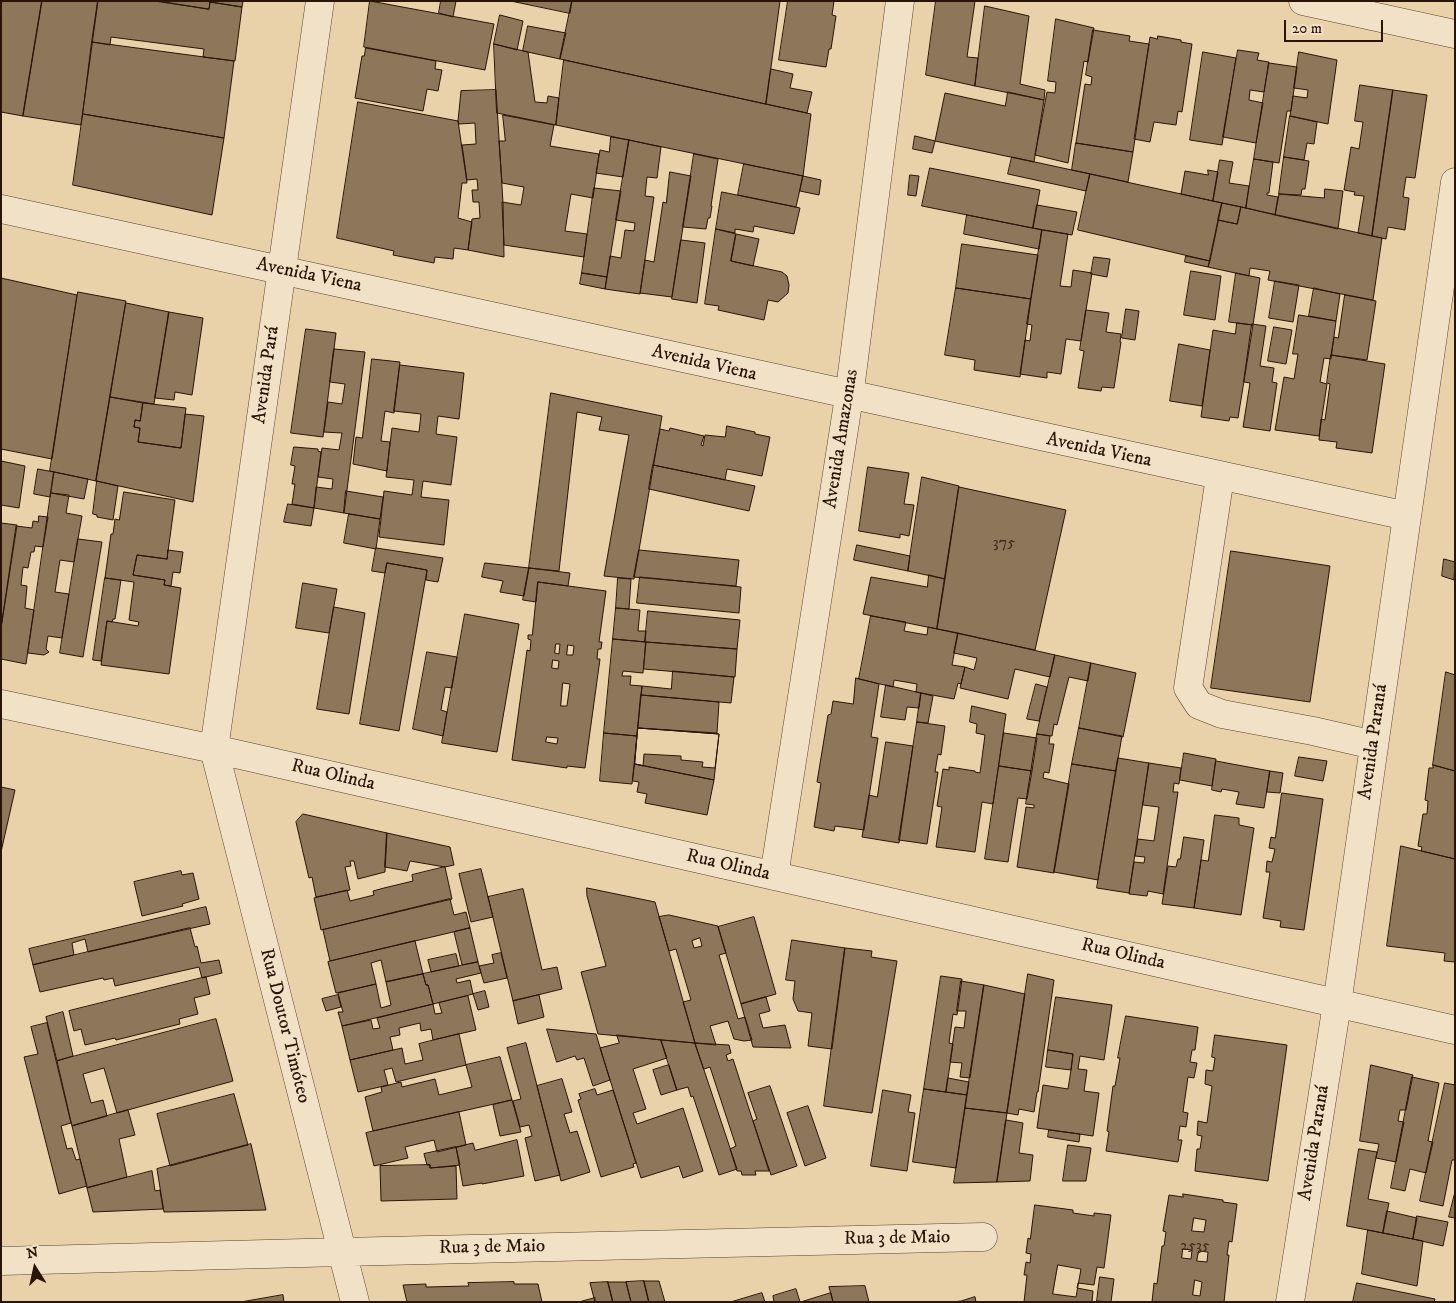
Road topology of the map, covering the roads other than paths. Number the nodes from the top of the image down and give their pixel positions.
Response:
1 (320, 1) edge
2 (900, 1) edge
3 (1303, 1) edge
4 (1455, 34) edge
5 (1455, 182) edge
6 (1, 209) edge
7 (282, 270) junction
8 (849, 397) junction
9 (1220, 476) junction
10 (1407, 516) junction
11 (1, 704) edge
12 (1374, 746) junction
13 (214, 749) junction
14 (774, 876) junction
15 (1337, 1004) junction
16 (1455, 1030) edge
17 (983, 1237) dead end
18 (342, 1252) junction
19 (1, 1261) edge
20 (355, 1302) edge
21 (1290, 1302) edge

1 - 7 street, Avenida Pará
2 - 8 street, Avenida Amazonas
3 - 4 street
5 - 10 street, Avenida Paraná
6 - 7 street, Avenida Viena
7 - 8 street, Avenida Viena
7 - 13 street, Avenida Pará
8 - 9 street, Avenida Viena
8 - 14 street, Avenida Amazonas
9 - 10 street, Avenida Viena
9 - 12 street
10 - 12 street, Avenida Paraná
11 - 13 street, Rua Olinda
12 - 15 street, Avenida Paraná
13 - 14 street, Rua Olinda
13 - 18 street, Rua Doutor Timóteo
14 - 15 street, Rua Olinda
15 - 16 street, Rua Olinda
15 - 21 street, Avenida Paraná
17 - 18 street, Rua 3 de Maio
18 - 19 street, Rua 3 de Maio
18 - 20 street, Rua Doutor Timóteo

